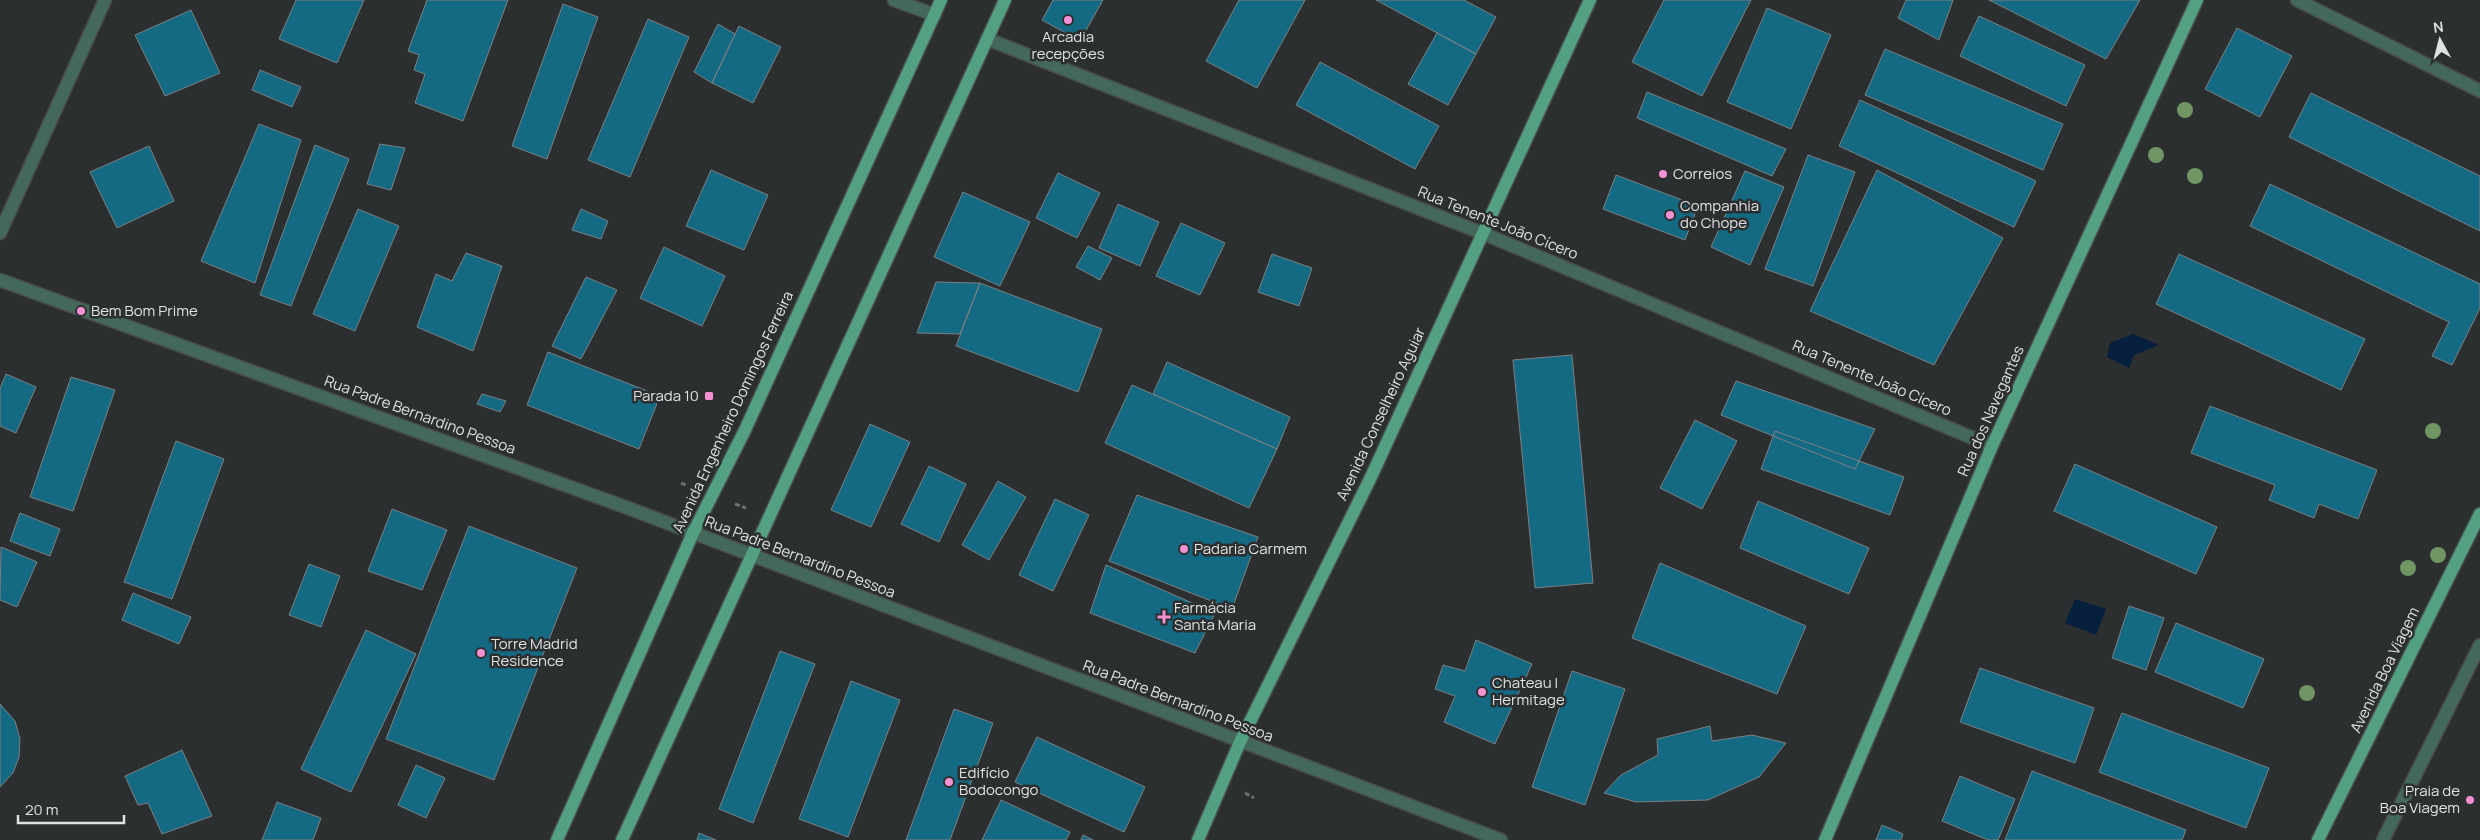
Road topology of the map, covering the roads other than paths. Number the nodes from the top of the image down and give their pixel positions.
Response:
1 (105, 0) edge
2 (894, 0) edge
3 (942, 0) edge
4 (1005, 0) edge
5 (1590, 0) edge
6 (2197, 0) edge
7 (2297, 0) edge
8 (935, 15) junction
9 (987, 39) junction
10 (2480, 91) edge
11 (0, 233) edge
12 (1482, 233) junction
13 (0, 280) edge
14 (1992, 446) junction
15 (2480, 514) edge
16 (693, 533) junction
17 (750, 555) junction
18 (2480, 645) edge
19 (1240, 742) junction
20 (557, 840) edge
21 (622, 840) edge
22 (1198, 840) edge
23 (1501, 840) edge
24 (1825, 840) edge
25 (2318, 840) edge
26 (2383, 840) edge

1 - 11 street
2 - 8 street
3 - 8 main road, Avenida Engenheiro Domingos Ferreira
4 - 9 main road
5 - 12 main road, Avenida Conselheiro Aguiar
6 - 14 main road, Rua dos Navegantes
7 - 10 street
8 - 16 main road, Avenida Engenheiro Domingos Ferreira
9 - 12 street, Rua Tenente João Cícero
9 - 17 main road
12 - 14 street, Rua Tenente João Cícero
12 - 19 main road, Avenida Conselheiro Aguiar
13 - 16 street, Rua Padre Bernardino Pessoa
14 - 24 main road, Rua dos Navegantes
15 - 25 main road, Avenida Boa Viagem
16 - 17 street, Rua Padre Bernardino Pessoa
16 - 20 main road, Avenida Engenheiro Domingos Ferreira
17 - 19 street, Rua Padre Bernardino Pessoa
17 - 21 main road
18 - 26 street
19 - 22 main road, Avenida Conselheiro Aguiar
19 - 23 street, Rua Padre Bernardino Pessoa

